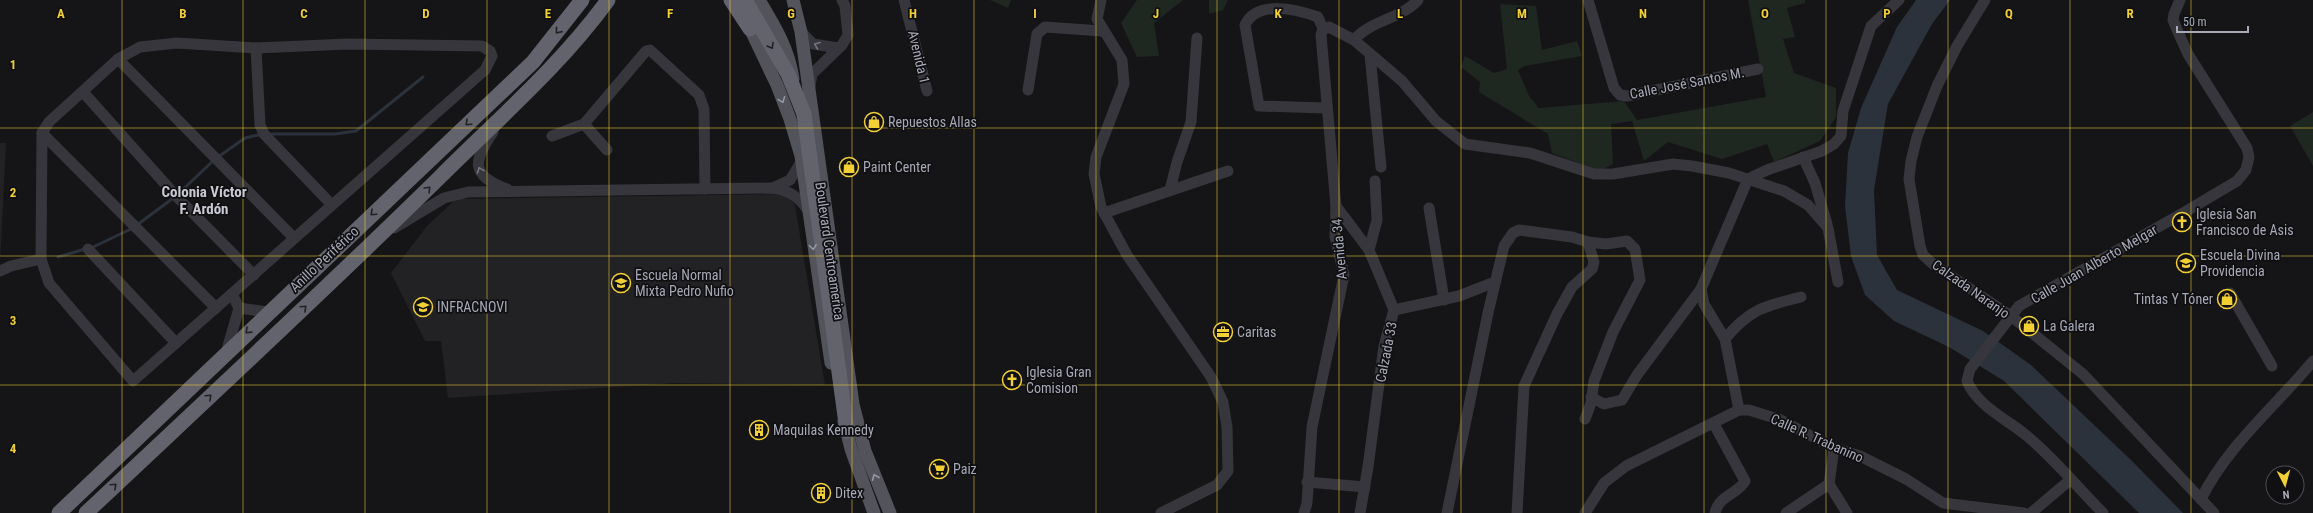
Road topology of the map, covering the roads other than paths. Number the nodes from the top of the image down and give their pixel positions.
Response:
1 (582, 0) edge
2 (608, 0) edge
3 (616, 0) edge
4 (731, 0) edge
5 (737, 0) edge
6 (744, 0) edge
7 (759, 0) edge
8 (793, 0) edge
9 (842, 0) edge
10 (904, 0) edge
11 (1101, 0) edge
12 (1418, 0) edge
13 (1588, 0) edge
14 (1898, 0) edge
15 (1985, 0) edge
16 (2180, 0) edge
17 (594, 19) junction
18 (1323, 29) junction
19 (751, 30) junction
20 (1102, 31) junction
21 (801, 32) junction
22 (1197, 38) dead end
23 (1354, 40) junction
24 (256, 48) junction
25 (838, 48) junction
26 (1370, 55) junction
27 (118, 59) junction
28 (1758, 69) dead end
29 (1028, 90) dead end
30 (809, 91) junction
31 (927, 91) dead end
32 (83, 92) junction
33 (1326, 108) junction
34 (504, 115) junction
35 (584, 124) junction
36 (42, 133) junction
37 (552, 136) dead end
38 (607, 150) dead end
39 (1803, 157) junction
40 (801, 159) junction
41 (1381, 167) dead end
42 (1228, 171) dead end
43 (1748, 179) junction
44 (1375, 181) dead end
45 (772, 188) junction
46 (705, 189) junction
47 (511, 190) junction
48 (1170, 190) junction
49 (331, 204) junction
50 (1336, 206) junction
51 (1429, 208) dead end
52 (807, 209) junction
53 (1104, 212) junction
54 (1828, 228) junction
55 (294, 238) junction
56 (374, 242) junction
57 (1588, 242) junction
58 (88, 249) dead end
59 (1369, 250) junction
60 (41, 259) junction
61 (0, 271) edge
62 (254, 275) junction
63 (1495, 282) junction
64 (1838, 282) dead end
65 (1700, 289) junction
66 (232, 294) junction
67 (2230, 294) dead end
68 (1801, 297) dead end
69 (1444, 300) junction
70 (216, 308) junction
71 (239, 308) junction
72 (1394, 310) junction
73 (268, 312) junction
74 (2009, 320) junction
75 (1725, 339) junction
76 (176, 343) junction
77 (226, 353) junction
78 (2313, 361) edge
79 (2272, 366) dead end
80 (1592, 397) junction
81 (1739, 410) junction
82 (1585, 419) dead end
83 (1714, 424) junction
84 (847, 431) junction
85 (1834, 448) junction
86 (2070, 480) junction
87 (1307, 482) junction
88 (1829, 484) junction
89 (1365, 487) junction
90 (2201, 499) junction
91 (59, 513) edge
92 (86, 513) edge
93 (873, 513) edge
94 (890, 513) edge
95 (1161, 513) edge
96 (1304, 513) edge
97 (1360, 513) edge
98 (1447, 513) edge
99 (1517, 513) edge
100 (1585, 513) edge
101 (1715, 513) edge
102 (1786, 513) edge
103 (1847, 513) edge
104 (2024, 513) edge
105 (2031, 513) edge
106 (2103, 513) edge
107 (2214, 513) edge

1 -> 73 highway, Anillo Periférico
2 - 17 highway, Anillo Periférico
3 - 17 highway
4 - 19 highway
5 - 19 main road, Boulevard Centroamerica
6 -> 84 highway
7 - 40 main road
8 - 21 main road, Boulevard Centroamerica
9 - 25 street
10 - 31 street, Avenida 1
11 - 20 street
12 - 23 street
13 - 28 street, Calle José Santos M.
14 - 39 street
15 - 74 street, Calzada Naranjo
16 - 74 street, Calle Juan Alberto Melgar
17 - 34 highway, Anillo Periférico
18 - 23 street
18 - 33 street, Avenida 34
18 - 33 street
19 -> 40 main road, Boulevard Centroamerica
20 - 29 street
20 - 53 street
25 -> 21 street
21 - 30 main road, Boulevard Centroamerica
22 - 48 street
23 - 26 street
24 - 27 street
24 - 49 street
24 - 49 street
25 - 30 street
26 - 41 street
26 - 43 street
27 - 32 street
27 - 55 street
94 -> 30 main road, Boulevard Centroamerica
32 - 36 street
32 - 62 street
33 - 50 street, Avenida 34
47 -> 34 street
56 -> 34 highway, Anillo Periférico
35 - 37 street
35 - 38 street
35 - 46 street
36 - 60 street
36 - 70 street
39 - 43 street
39 - 54 street
40 - 45 street
40 - 52 main road, Boulevard Centroamerica
42 - 48 street
43 - 54 street
43 - 65 street
44 - 59 street
45 - 46 street
45 - 52 street
46 - 47 street
47 - 56 street
48 - 53 street
49 - 55 street
50 - 59 street, Calzada 33
50 - 87 street, Avenida 34
51 - 69 street
52 -> 84 main road, Boulevard Centroamerica
53 - 95 street
54 - 64 street
55 - 62 street
92 -> 56 highway, Anillo Periférico
57 - 63 street
57 - 80 street
57 - 99 street
58 - 76 street
59 - 72 street, Calzada 33
60 - 61 street
60 - 76 street
62 - 66 street
63 - 69 street
63 - 98 street
65 - 75 street
65 - 80 street
66 - 70 street
66 - 71 street
67 - 79 street
68 - 75 street
69 - 72 street
70 - 76 street
71 - 73 street
71 - 77 street
72 - 89 street, Calzada 33
73 -> 77 highway, Anillo Periférico
74 - 86 street, Calle Juan Alberto Melgar
74 - 90 street, Calzada Naranjo
75 - 81 street
77 - 91 highway, Anillo Periférico
78 - 90 street
80 - 82 street
81 - 83 street
81 - 85 street, Calle R. Trabanino
83 - 100 street
83 - 101 street
84 - 93 main road, Boulevard Centroamerica
85 - 88 street
85 - 104 street, Calle R. Trabanino
86 - 105 street
86 - 106 street
87 - 89 street
87 - 96 street, Avenida 34
88 - 102 street
88 - 103 street
89 - 97 street, Calzada 33
90 - 107 street, Calzada Naranjo

